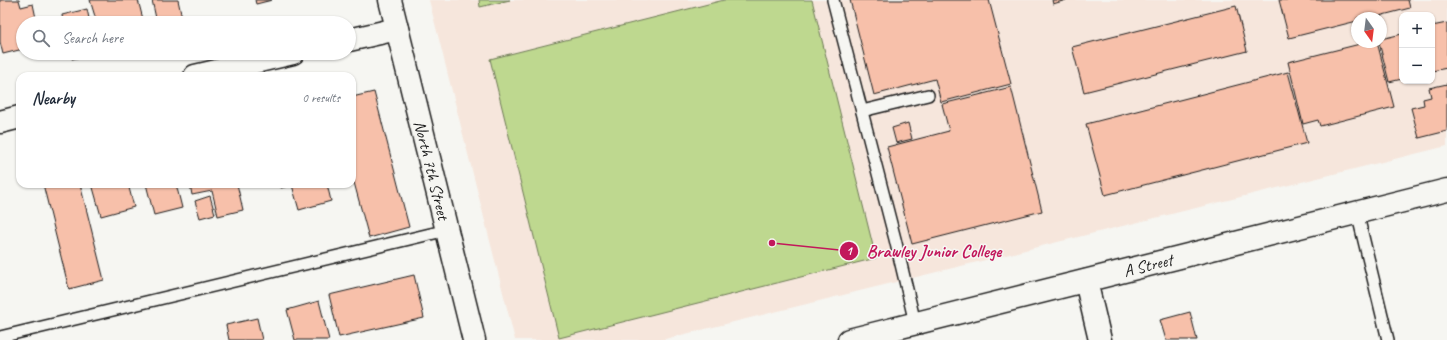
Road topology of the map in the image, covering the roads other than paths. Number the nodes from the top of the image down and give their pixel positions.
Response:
1 (390, 0) edge
2 (833, 0) edge
3 (397, 29) junction
4 (356, 38) edge
5 (263, 60) edge
6 (212, 72) edge
7 (928, 95) dead end
8 (862, 111) junction
9 (16, 118) edge
10 (0, 122) edge
11 (1447, 190) edge
12 (1357, 212) junction
13 (447, 230) junction
14 (1086, 281) junction
15 (916, 323) junction
16 (0, 337) edge
17 (474, 340) edge
18 (849, 340) edge
19 (1100, 340) edge
20 (1388, 340) edge

1 - 3 street, North 7th Street
2 - 8 lane
3 - 4 street
3 - 13 street, North 7th Street
5 - 6 street
7 - 8 lane
8 - 15 lane
9 - 10 street
11 - 12 street, A Street
12 - 14 street, A Street
12 - 20 lane
13 - 16 lane
13 - 17 street, North 7th Street
14 - 15 street, A Street
14 - 19 street
15 - 18 street, A Street

